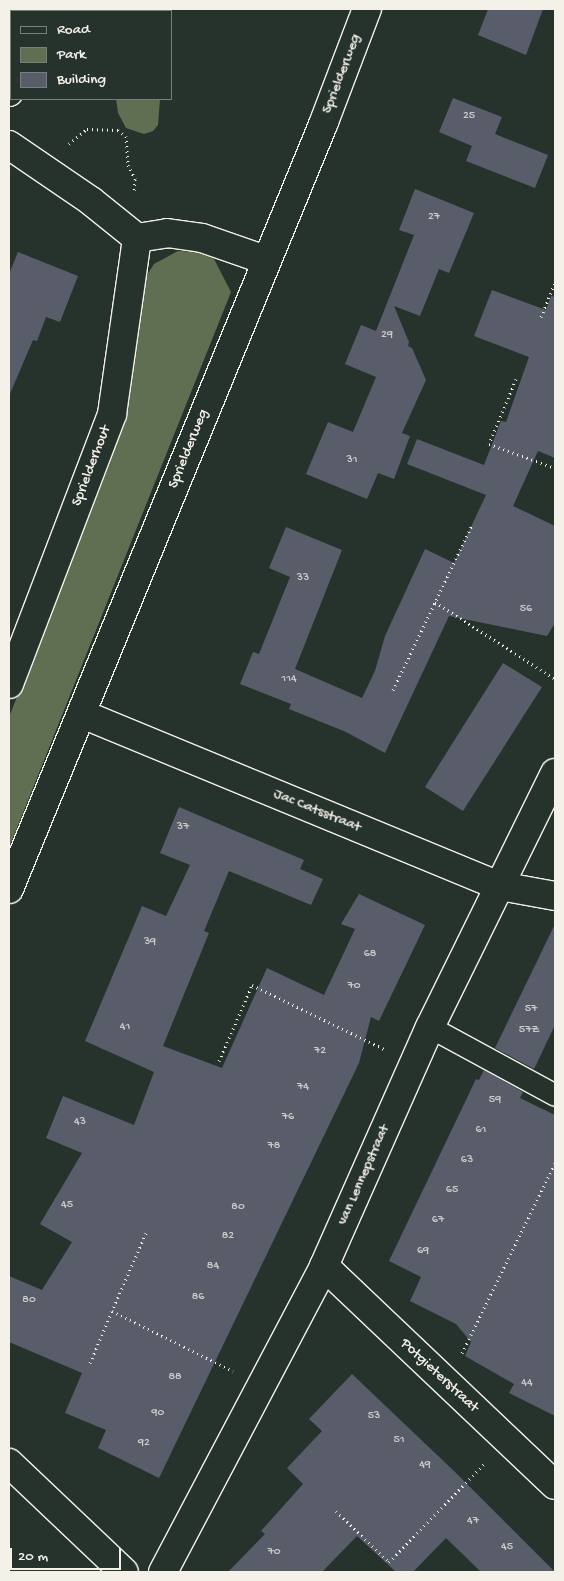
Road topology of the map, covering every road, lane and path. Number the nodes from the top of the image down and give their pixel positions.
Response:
1 (367, 9) edge
2 (9, 145) edge
3 (49, 171) junction
4 (130, 232) junction
5 (265, 260) junction
6 (555, 282) edge
7 (541, 317) dead end
8 (516, 379) dead end
9 (555, 468) edge
10 (472, 525) dead end
11 (435, 602) junction
12 (555, 679) edge
13 (9, 684) edge
14 (393, 690) dead end
15 (82, 714) junction
16 (555, 773) edge
17 (500, 886) junction
18 (9, 889) edge
19 (555, 896) edge
20 (430, 1027) junction
21 (219, 1061) dead end
22 (414, 1064) junction
23 (555, 1095) edge
24 (555, 1162) edge
25 (146, 1233) dead end
26 (324, 1266) junction
27 (112, 1311) junction
28 (90, 1363) dead end
29 (447, 1384) junction
30 (262, 1385) junction
31 (507, 1440) junction
32 (9, 1463) edge
33 (555, 1485) edge
34 (336, 1511) dead end
35 (124, 1572) edge
36 (163, 1572) edge

1 - 5 street, Sprielderweg
2 - 3 street
3 - 4 street
3 - 4 path
4 - 5 street
4 - 13 street, Sprielderhout
5 - 15 street, Sprielderweg
6 - 7 path
8 - 9 path
10 - 11 path
11 - 12 path
11 - 14 path
15 - 17 street, Jac Catsstraat
15 - 18 street, Sprielderweg
16 - 17 street, van Lennepstraat
17 - 19 street, Jac Catsstraat
17 - 20 street, van Lennepstraat
20 - 22 street, van Lennepstraat
20 - 23 lane
21 - 22 path
22 - 26 street, van Lennepstraat
24 - 29 path
25 - 27 path
26 - 29 street, Potgieterstraat
26 - 30 street, van Lennepstraat
27 - 28 path
27 - 30 path
29 - 31 street, Potgieterstraat
30 - 36 street, van Lennepstraat
31 - 33 street, Potgieterstraat
31 - 34 path
32 - 35 street

